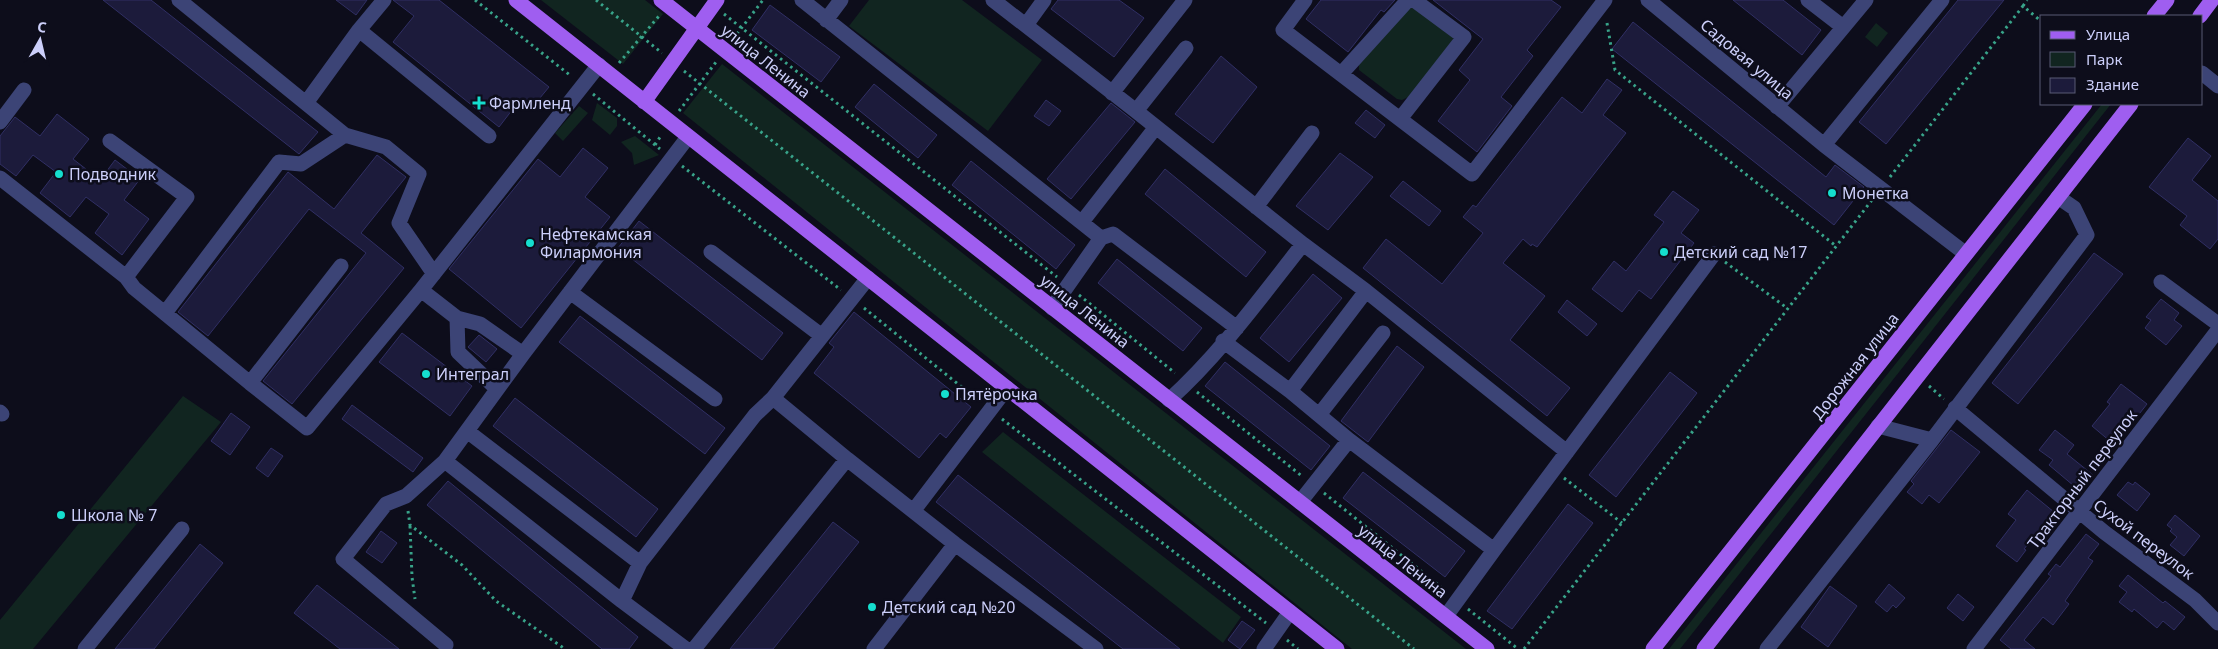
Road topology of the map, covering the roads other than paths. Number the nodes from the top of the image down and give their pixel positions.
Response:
1 (180, 0) edge
2 (384, 0) edge
3 (516, 0) edge
4 (802, 0) edge
5 (841, 0) edge
6 (993, 0) edge
7 (1044, 0) edge
8 (1305, 0) edge
9 (1408, 0) edge
10 (1414, 0) edge
11 (1648, 0) edge
12 (1808, 0) edge
13 (1866, 0) edge
14 (1942, 0) edge
15 (2167, 0) edge
16 (2212, 0) edge
17 (1604, 1) edge
18 (1178, 2) edge
19 (664, 3) edge
20 (715, 3) edge
21 (2155, 15) edge
22 (2201, 15) edge
23 (826, 20) junction
24 (1026, 25) junction
25 (1843, 27) junction
26 (696, 28) junction
27 (359, 30) junction
28 (1186, 48) dead end
29 (604, 69) junction
30 (1341, 74) junction
31 (2203, 74) edge
32 (2218, 86) edge
33 (24, 90) dead end
34 (1112, 93) junction
35 (644, 102) junction
36 (306, 103) junction
37 (2084, 105) edge
38 (2130, 105) edge
39 (1777, 107) junction
40 (1136, 111) junction
41 (1400, 120) junction
42 (0, 122) edge
43 (1156, 127) junction
44 (1312, 133) dead end
45 (345, 135) junction
46 (489, 136) dead end
47 (688, 137) junction
48 (110, 141) dead end
49 (1824, 145) junction
50 (0, 178) edge
51 (2058, 197) junction
52 (1256, 207) junction
53 (1082, 222) junction
54 (1100, 238) junction
55 (1302, 244) junction
56 (711, 252) dead end
57 (1714, 254) road end
58 (1966, 254) junction
59 (341, 266) dead end
60 (434, 274) junction
61 (126, 277) junction
62 (868, 278) junction
63 (2161, 282) dead end
64 (421, 290) junction
65 (1366, 291) junction
66 (570, 292) junction
67 (1052, 308) junction
68 (165, 313) junction
69 (457, 318) junction
70 (2218, 324) edge
71 (1237, 328) junction
72 (2218, 330) edge
73 (1383, 333) dead end
74 (822, 336) junction
75 (1224, 341) junction
76 (522, 354) junction
77 (250, 383) junction
78 (1007, 388) junction
79 (497, 389) junction
80 (1290, 390) junction
81 (773, 398) junction
82 (715, 399) dead end
83 (1169, 400) junction
84 (1955, 408) junction
85 (1319, 415) junction
86 (1878, 426) junction
87 (467, 431) junction
88 (1349, 440) junction
89 (1932, 440) junction
90 (1567, 452) junction
91 (847, 459) junction
92 (445, 460) junction
93 (1300, 502) junction
94 (914, 510) junction
95 (2079, 511) junction
96 (182, 529) dead end
97 (956, 544) junction
98 (1494, 550) junction
99 (640, 563) junction
100 (622, 601) junction
101 (1290, 612) junction
102 (1446, 616) junction
103 (2218, 623) edge
104 (446, 645) dead end
105 (85, 649) edge
106 (686, 649) edge
107 (694, 649) edge
108 (874, 649) edge
109 (1096, 649) edge
110 (1264, 649) edge
111 (1337, 649) edge
112 (1487, 649) edge
113 (1652, 649) edge
114 (1704, 649) edge
115 (1767, 649) edge
116 (1974, 649) edge

1 - 36 street
2 - 27 street
3 - 29 main road
4 - 23 street
5 - 23 street
6 - 24 street
7 - 24 street
8 - 30 street
9 - 30 street
10 - 41 street
11 - 39 street, Садовая улица
12 - 25 street
13 - 25 street
14 - 49 street
15 - 21 main road
16 - 22 main road
17 - 41 street
18 - 34 street
19 - 26 main road, улица Ленина
20 - 26 main road
23 - 53 street
24 - 34 street
25 - 39 street
26 - 35 main road
26 - 67 main road, улица Ленина
27 - 36 street
27 - 46 street
28 - 40 street
29 - 35 main road
29 - 60 street
30 - 41 street
31 - 32 street
33 - 42 street
34 - 40 street
35 - 47 main road
36 - 45 street
37 - 58 main road, Дорожная улица
38 - 51 main road
39 - 49 street, Садовая улица
40 - 43 street
43 - 52 street
43 - 53 street
44 - 52 street
45 - 60 street
45 - 68 street
47 - 62 main road
47 - 66 street
48 - 61 street
49 - 58 street, Садовая улица
50 - 61 street
51 - 84 street
51 - 86 main road
52 - 55 street
53 - 54 street
54 - 67 street
54 - 71 street
55 - 65 street
55 - 71 street
56 - 74 street
57 - 90 street
58 - 113 main road, Дорожная улица
59 - 77 street
60 - 64 street
61 - 68 street
62 - 74 street
62 - 78 main road
63 - 70 street
64 - 69 street
64 - 77 street
65 - 80 street
65 - 90 street
66 - 76 street
66 - 82 street
67 - 83 main road, улица Ленина
68 - 77 street
69 - 76 street
69 - 79 street
71 - 75 street
72 - 95 street, Тракторный переулок
73 - 85 street
74 - 81 street
75 - 80 street
75 - 83 street
76 - 79 street
78 - 94 street
78 - 101 main road
79 - 87 street
80 - 85 street
81 - 91 street
81 - 99 street
83 - 93 main road, улица Ленина
84 - 89 street
84 - 95 street, Сухой переулок
85 - 88 street
86 - 89 street
86 - 114 main road
87 - 92 street
87 - 99 street
88 - 93 street
88 - 98 street
89 - 115 street
90 - 98 street
91 - 94 street
91 - 107 street
92 - 100 street
92 - 104 street
93 - 102 main road, улица Ленина
94 - 97 street
95 - 103 street, Сухой переулок
95 - 116 street, Тракторный переулок
96 - 105 street
97 - 108 street
97 - 109 street
98 - 102 street
99 - 100 street
100 - 106 street
101 - 110 street
101 - 111 main road
102 - 112 main road, улица Ленина

